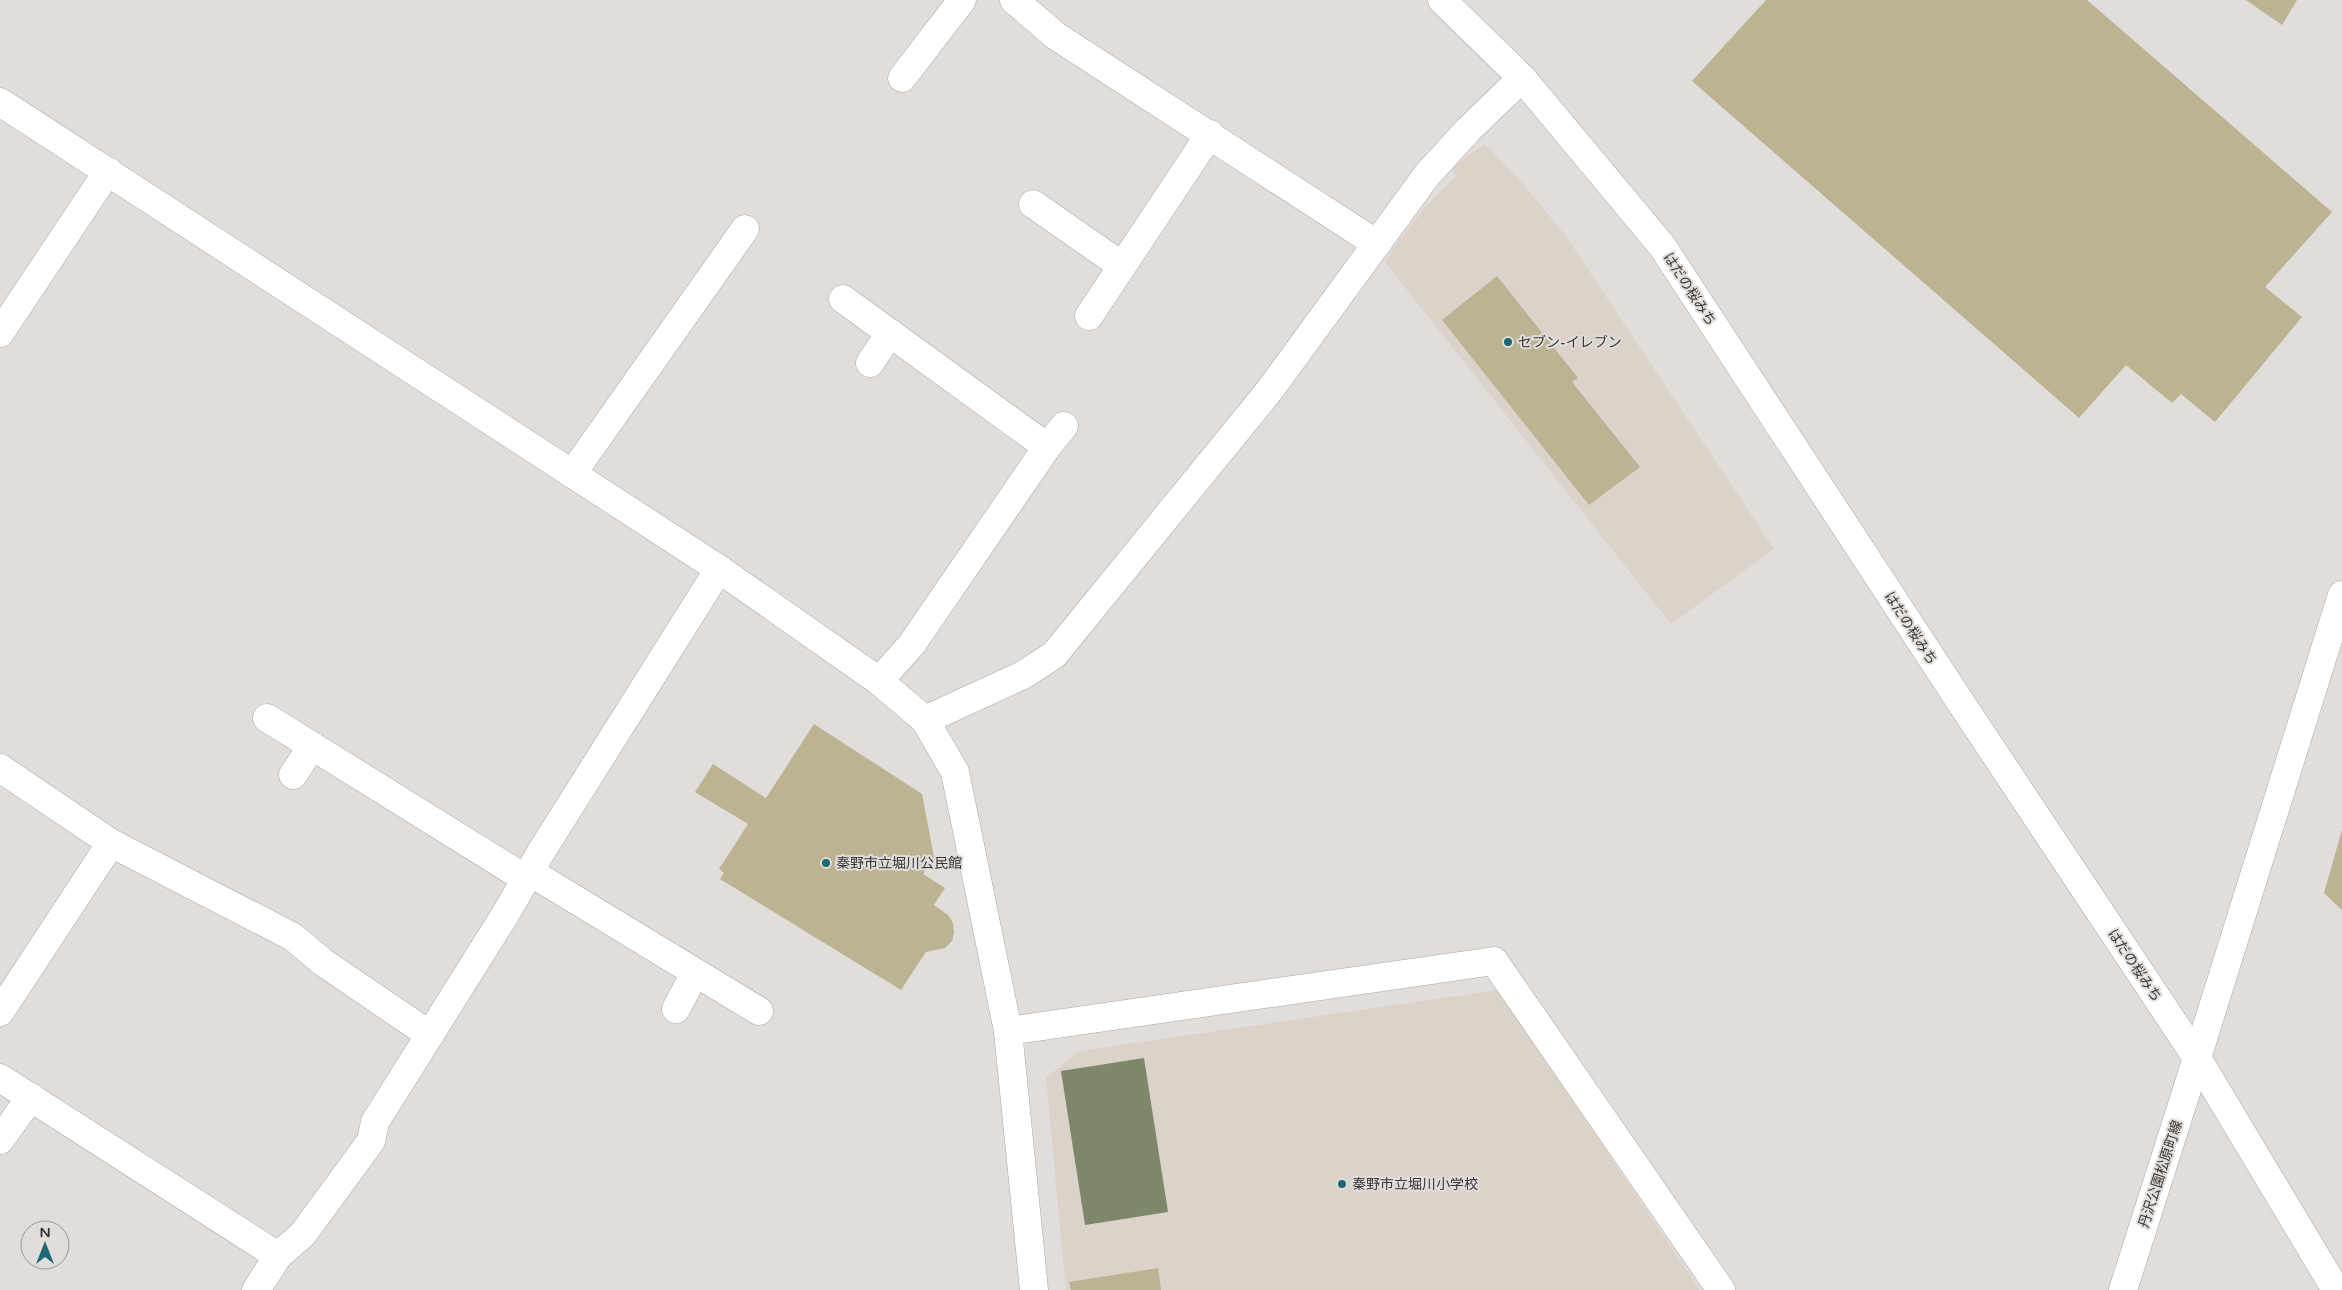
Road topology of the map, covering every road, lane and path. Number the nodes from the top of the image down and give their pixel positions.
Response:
1 (962, 0) edge
2 (1014, 0) edge
3 (1442, 0) edge
4 (902, 78) dead end
5 (1522, 78) junction
6 (0, 102) edge
7 (1210, 134) junction
8 (108, 171) junction
9 (1033, 204) dead end
10 (745, 229) dead end
11 (1377, 244) junction
12 (1122, 266) junction
13 (842, 299) dead end
14 (1089, 316) dead end
15 (0, 333) edge
16 (890, 333) junction
17 (870, 363) dead end
18 (1064, 426) dead end
19 (1047, 447) junction
20 (572, 474) junction
21 (719, 569) junction
22 (2342, 596) edge
23 (879, 681) junction
24 (267, 718) dead end
25 (925, 720) junction
26 (312, 746) junction
27 (0, 768) edge
28 (293, 775) dead end
29 (111, 843) junction
30 (528, 875) junction
31 (695, 972) junction
32 (676, 1009) dead end
33 (759, 1011) dead end
34 (0, 1012) edge
35 (1008, 1030) junction
36 (430, 1035) junction
37 (2197, 1058) junction
38 (0, 1078) edge
39 (31, 1097) junction
40 (0, 1140) edge
41 (278, 1256) junction
42 (256, 1290) edge
43 (1034, 1290) edge
44 (1721, 1290) edge
45 (2123, 1290) edge
46 (2336, 1290) edge

1 - 4 street
2 - 7 street
3 - 5 street, はだの桜みち
5 - 11 street
5 - 37 street, はだの桜みち
6 - 8 street
7 - 11 street
7 - 12 street
8 - 15 street
8 - 20 street
9 - 12 street
10 - 20 street
11 - 25 street
12 - 14 street
13 - 16 street
16 - 17 street
16 - 19 street
18 - 19 street
19 - 23 street
20 - 21 street
21 - 23 street
21 - 30 street
22 - 37 street, 丹沢公園松原町線
23 - 25 street
24 - 26 street
25 - 35 street
26 - 28 street
26 - 30 street
27 - 29 street
29 - 34 street
29 - 36 street
30 - 31 street
30 - 36 street
31 - 32 street
31 - 33 street
35 - 43 street
35 - 44 street
36 - 41 street
37 - 45 street, 丹沢公園松原町線
37 - 46 street, はだの桜みち
38 - 39 street
39 - 40 street
39 - 41 street
41 - 42 street

